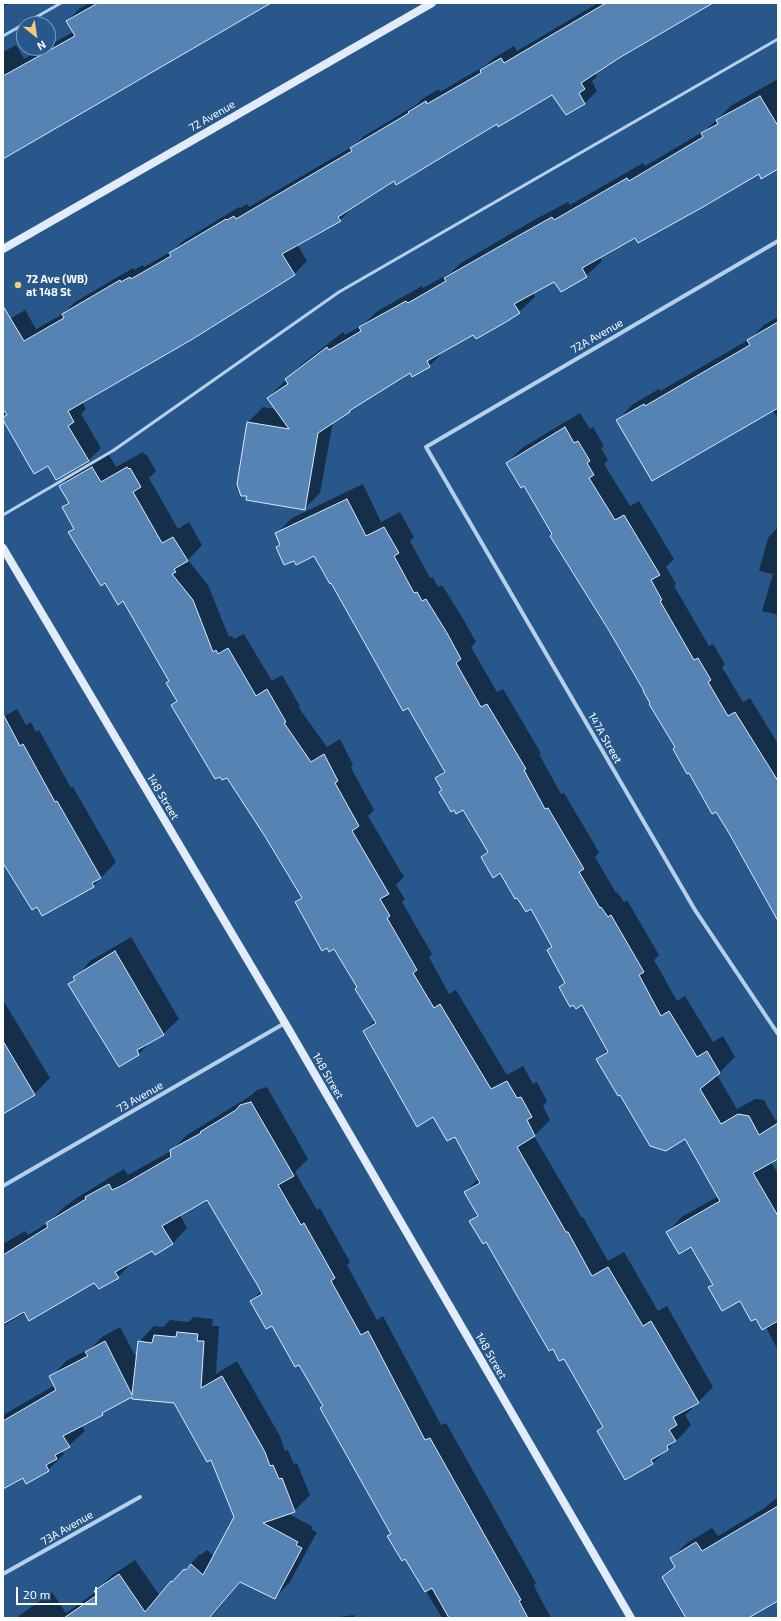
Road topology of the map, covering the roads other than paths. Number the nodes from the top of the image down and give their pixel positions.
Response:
1 (61, 3) edge
2 (432, 3) edge
3 (38, 16) edge
4 (16, 29) edge
5 (3, 36) edge
6 (778, 39) edge
7 (778, 241) edge
8 (3, 249) edge
9 (426, 447) joint
10 (3, 515) edge
11 (3, 548) edge
12 (285, 1023) junction
13 (778, 1034) edge
14 (3, 1186) edge
15 (140, 1497) dead end
16 (3, 1574) edge
17 (630, 1618) edge

1 - 3 lane
2 - 8 street, 72 Avenue
4 - 5 lane
6 - 10 lane
7 - 9 street, 72A Avenue
9 - 13 street, 147A Street
11 - 12 street, 148 Street
12 - 14 street, 73 Avenue
12 - 17 street, 148 Street
15 - 16 street, 73A Avenue

